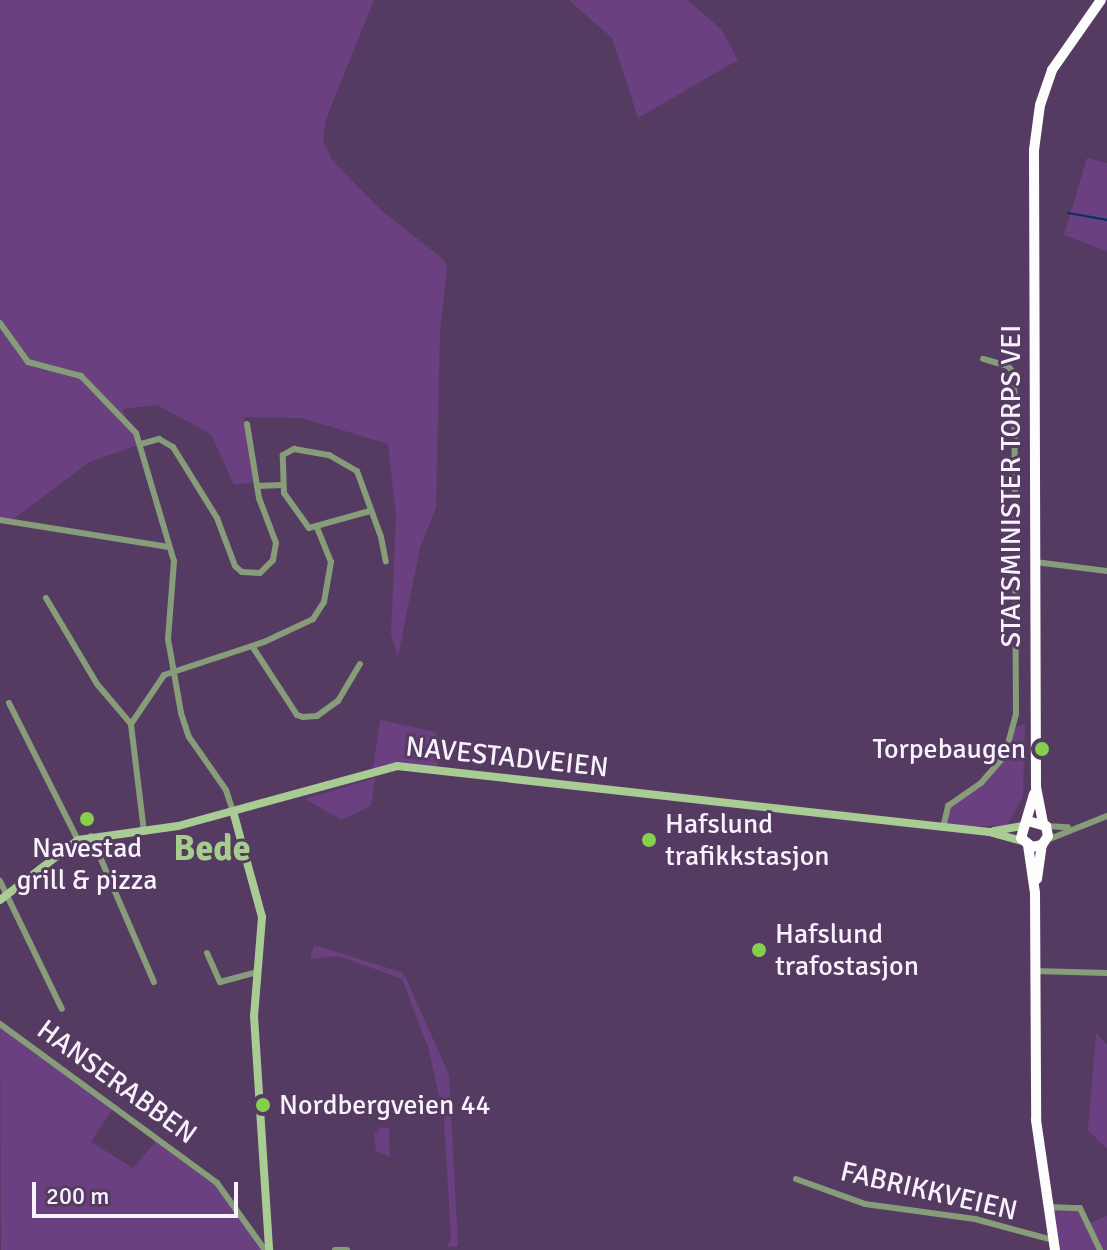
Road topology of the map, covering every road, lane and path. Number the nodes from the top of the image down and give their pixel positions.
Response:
1 (1101, 0) edge
2 (0, 323) edge
3 (983, 359) dead end
4 (247, 424) dead end
5 (141, 444) junction
6 (283, 485) junction
7 (257, 486) junction
8 (370, 511) junction
9 (0, 520) edge
10 (317, 527) junction
11 (169, 547) junction
12 (386, 562) dead end
13 (1035, 562) junction
14 (1107, 571) edge
15 (46, 598) dead end
16 (252, 646) junction
17 (360, 664) dead end
18 (173, 670) junction
19 (9, 703) dead end
20 (131, 724) junction
21 (1036, 788) junction
22 (233, 811) junction
23 (1107, 816) edge
24 (1026, 824) junction
25 (1045, 824) junction
26 (1068, 827) junction
27 (943, 828) junction
28 (144, 832) junction
29 (989, 832) junction
30 (91, 836) junction
31 (78, 840) junction
32 (1045, 842) junction
33 (1025, 843) junction
34 (0, 881) edge
35 (1035, 893) junction
36 (4, 898) edge
37 (207, 953) dead end
38 (1035, 971) junction
39 (258, 972) junction
40 (1107, 973) edge
41 (154, 982) dead end
42 (62, 1009) dead end
43 (0, 1024) edge
44 (796, 1179) dead end
45 (1047, 1207) junction
46 (1054, 1245) edge
47 (267, 1250) edge
48 (335, 1250) edge
49 (347, 1250) edge
50 (1100, 1250) edge

1 - 13 highway, STATSMINISTER TORPS VEI
2 - 5 street
3 - 27 street
4 - 7 street
5 - 7 street
5 - 11 street
6 - 7 street
6 - 8 street
6 - 10 street
8 - 10 street
8 - 12 street
9 - 11 street
10 - 16 street
11 - 18 street
13 - 14 street
13 - 21 highway, STATSMINISTER TORPS VEI
15 - 20 street
16 - 17 street
16 - 18 street
18 - 20 street
18 - 22 street
19 - 31 street
20 - 28 street
21 - 24 highway, STATSMINISTER TORPS VEI
21 - 25 highway, STATSMINISTER TORPS VEI
22 - 27 street, NAVESTADVEIEN
22 - 28 street, NAVESTADVEIEN
22 - 39 street
23 - 26 street
24 - 25 highway
24 - 29 street, NAVESTADVEIEN
24 - 33 highway, STATSMINISTER TORPS VEI
25 - 26 street
25 - 32 highway, STATSMINISTER TORPS VEI
26 - 32 street
27 - 29 street, NAVESTADVEIEN
28 - 30 street, NAVESTADVEIEN
29 - 33 street, NAVESTADVEIEN
30 - 31 street, NAVESTADVEIEN
30 - 41 street
31 - 36 street, NAVESTADVEIEN
32 - 33 highway
32 - 35 highway
33 - 35 highway
34 - 36 street
35 - 38 highway
36 - 42 street
37 - 39 street
38 - 40 street
38 - 45 highway
39 - 47 street
43 - 47 street, HANSERABBEN
44 - 46 street, FABRIKKVEIEN
45 - 46 highway
45 - 50 street
48 - 49 street

